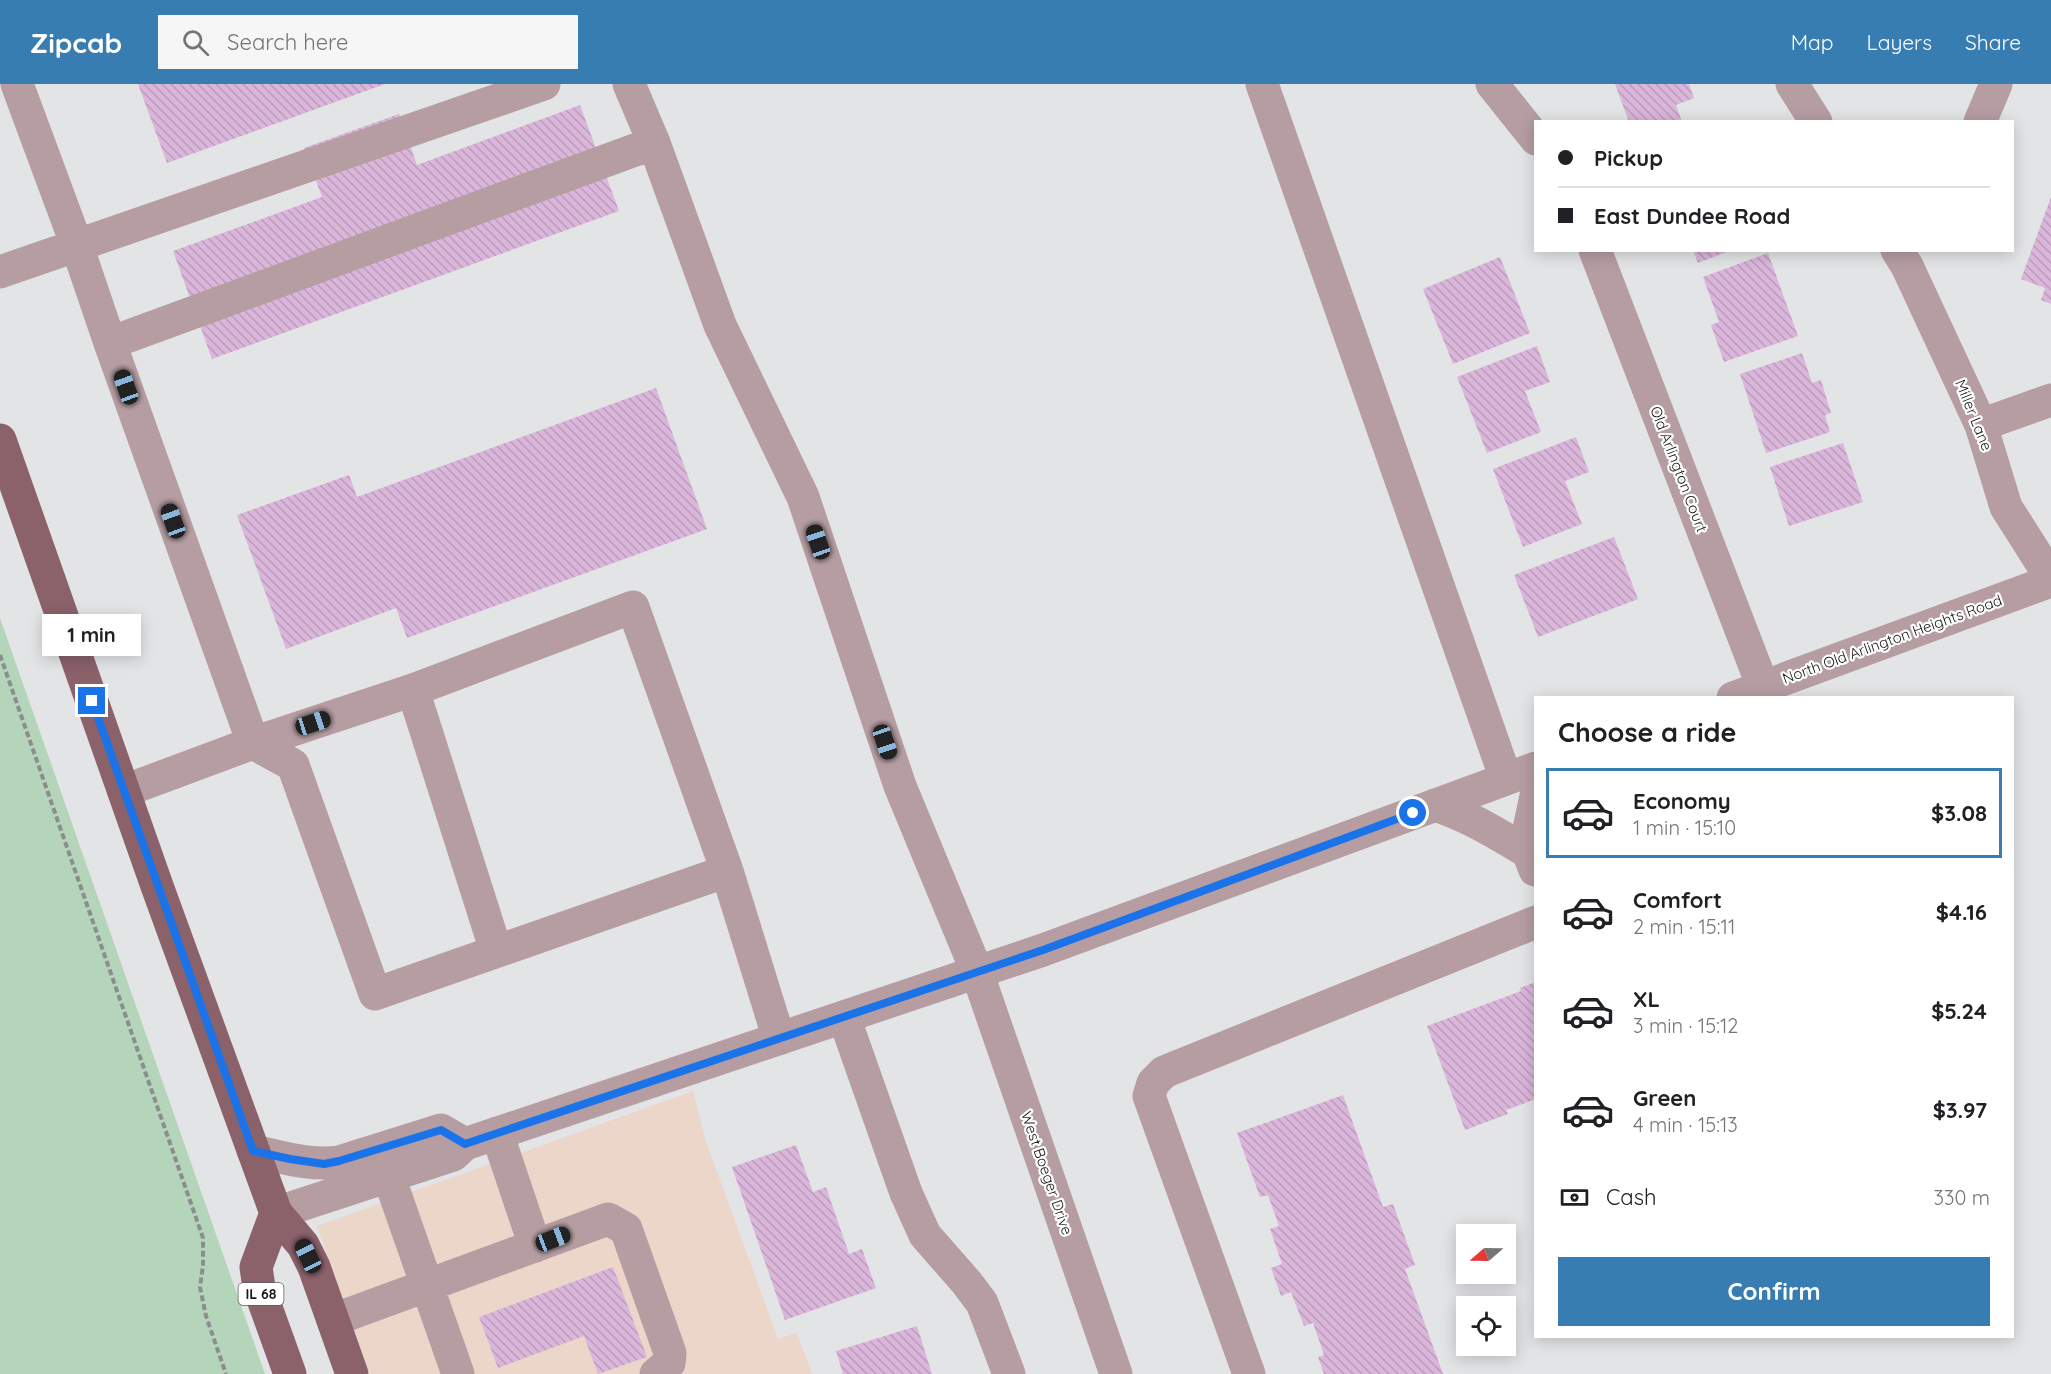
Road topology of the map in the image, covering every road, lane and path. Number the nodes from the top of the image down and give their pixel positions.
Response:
1 (17, 84) edge
2 (544, 84) edge
3 (629, 84) edge
4 (1262, 84) edge
5 (1492, 84) edge
6 (1792, 84) edge
7 (1996, 84) edge
8 (1815, 120) edge
9 (1981, 120) edge
10 (1534, 136) edge
11 (654, 143) junction
12 (77, 246) junction
13 (1596, 252) edge
14 (1898, 252) edge
15 (1927, 252) edge
16 (0, 272) edge
17 (1915, 283) junction
18 (110, 343) junction
19 (2051, 400) edge
20 (1980, 425) junction
21 (0, 440) edge
22 (2051, 579) edge
23 (0, 656) edge
24 (413, 690) junction
25 (1748, 692) edge
26 (253, 743) junction
27 (1534, 769) edge
28 (1506, 779) junction
29 (124, 790) junction
30 (1534, 805) edge
31 (1434, 806) junction
32 (1532, 863) edge
33 (727, 871) junction
34 (1534, 923) edge
35 (496, 951) junction
36 (977, 972) junction
37 (844, 1017) junction
38 (779, 1039) junction
39 (497, 1133) junction
40 (465, 1144) junction
41 (253, 1151) junction
42 (389, 1177) junction
43 (276, 1213) junction
44 (535, 1246) junction
45 (426, 1286) junction
46 (333, 1320) junction
47 (226, 1374) edge
48 (290, 1374) edge
49 (352, 1374) edge
50 (458, 1374) edge
51 (656, 1374) edge
52 (1009, 1374) edge
53 (1116, 1374) edge
54 (1249, 1374) edge

1 - 12 street
2 - 12 street
3 - 11 street, West Boeger Drive
4 - 28 street
5 - 10 street
6 - 8 street
7 - 9 street
11 - 18 street
11 - 36 street, West Boeger Drive
12 - 16 street
12 - 18 street
13 - 25 street, Old Arlington Court
14 - 17 street, Miller Lane
15 - 17 street
17 - 20 street, Miller Lane
18 - 26 street
19 - 20 street
20 - 22 street, Miller Lane
21 - 29 main road
22 - 25 street, North Old Arlington Heights Road
23 - 47 path
24 - 26 street
24 - 33 street
24 - 35 street
26 - 29 street
26 - 35 street
27 - 28 street
28 - 31 street
29 - 41 main road
30 - 32 street
31 - 32 street
31 - 36 street
33 - 35 street
33 - 38 street
34 - 54 street
36 - 37 street
36 - 53 street, West Boeger Drive
37 - 38 street
37 - 52 street
38 - 39 street
39 - 40 street
39 - 44 street
40 - 41 street
40 - 42 street
41 - 43 main road
42 - 43 street
42 - 45 street
43 - 46 main road
43 - 48 main road, IL 68
44 - 45 street
44 - 51 street
45 - 46 street
45 - 50 street
46 - 49 main road

